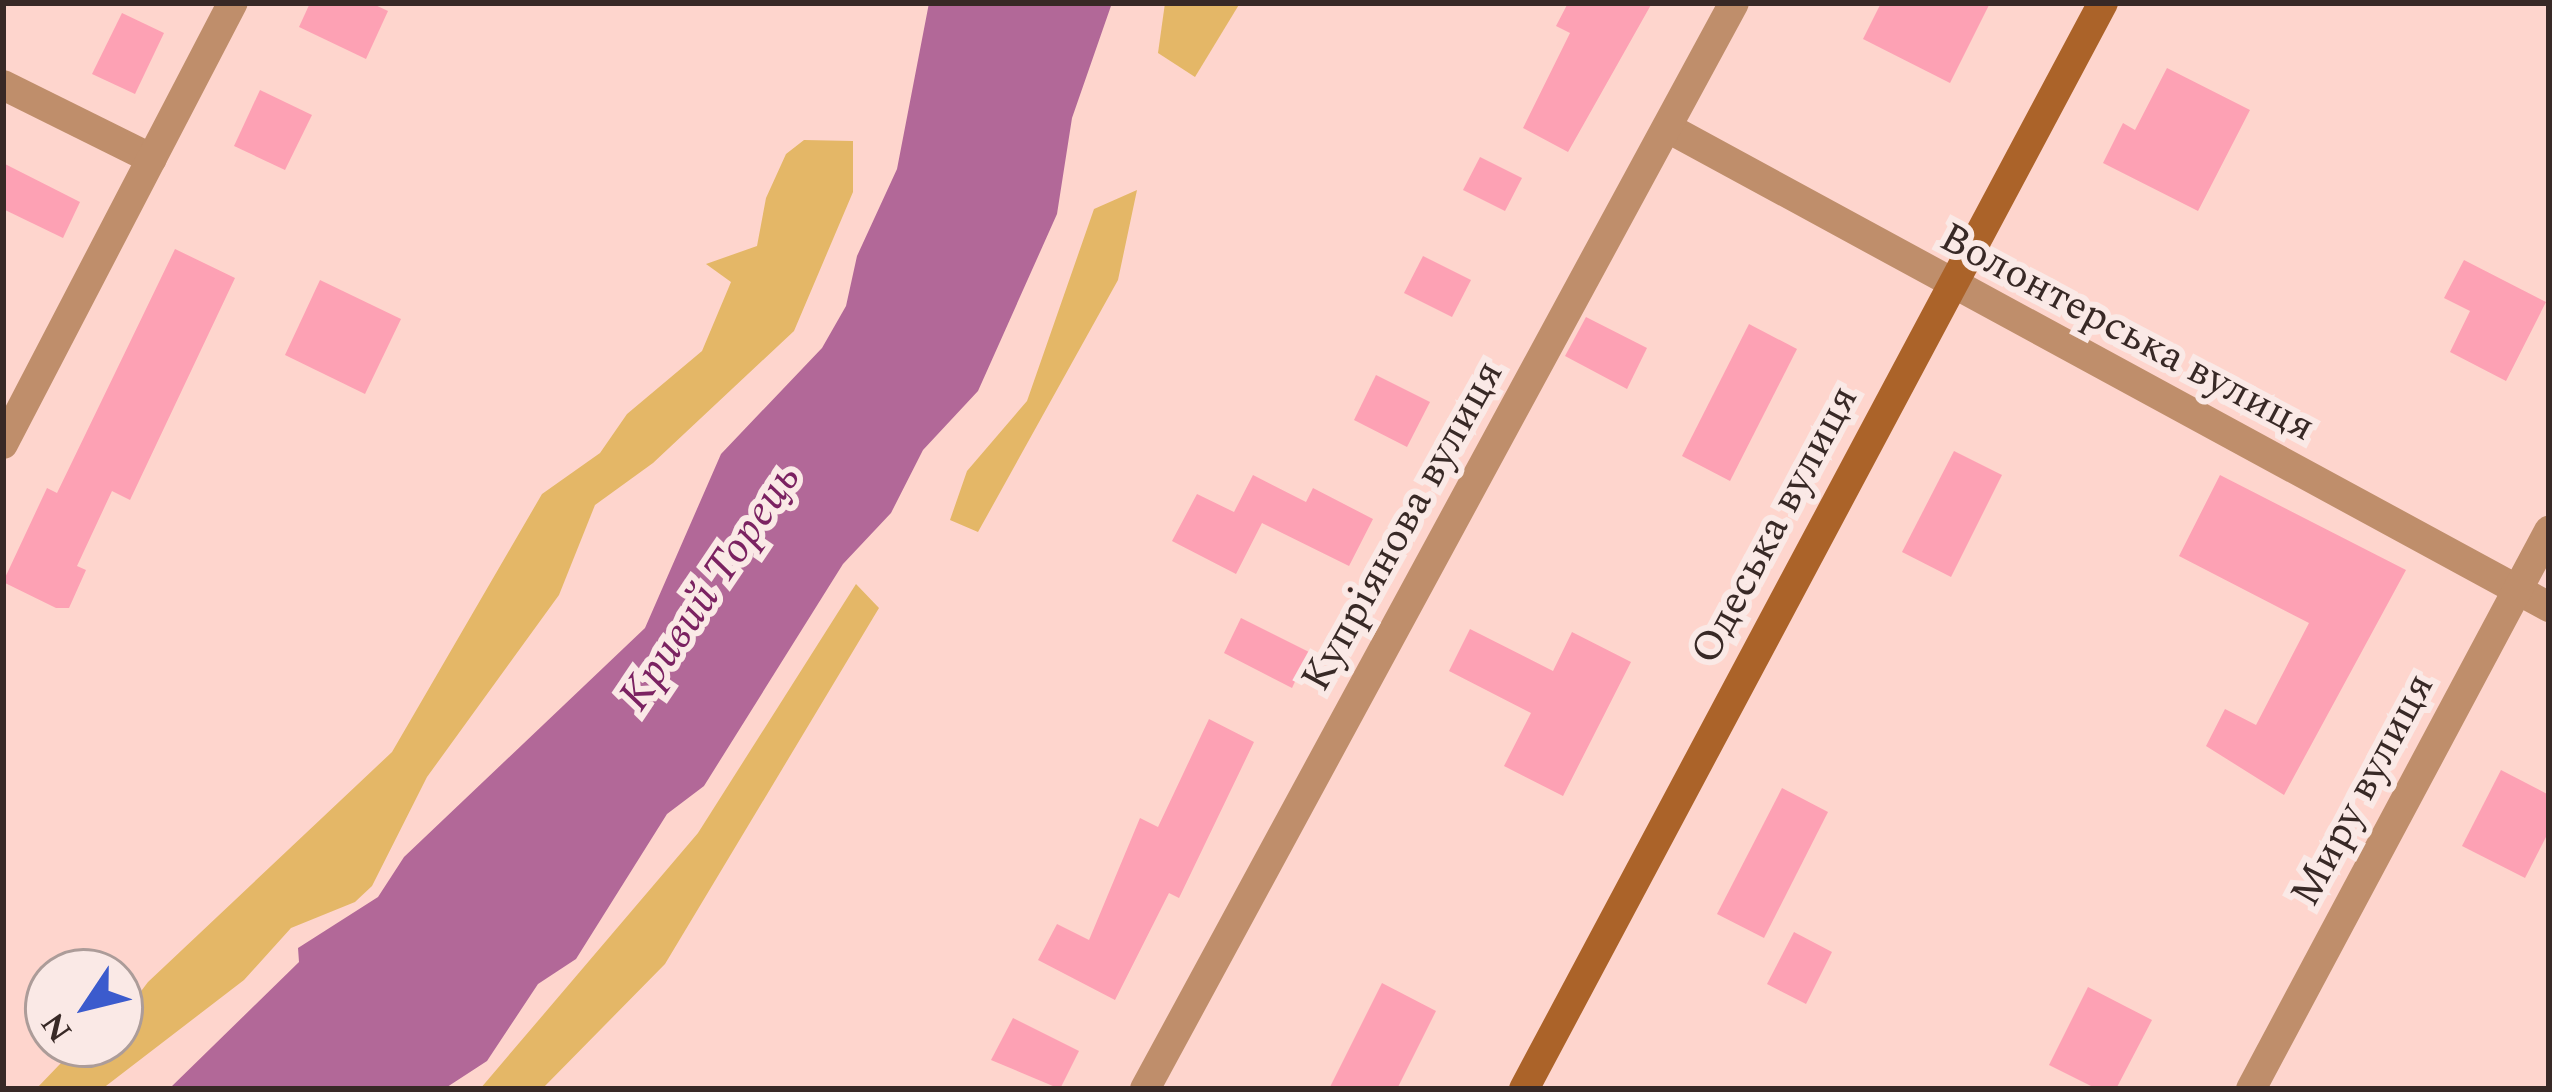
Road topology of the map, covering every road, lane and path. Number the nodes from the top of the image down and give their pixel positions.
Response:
1 (233, 3) edge
2 (1734, 3) edge
3 (2103, 3) edge
4 (3, 85) edge
5 (1668, 128) junction
6 (152, 159) junction
7 (1950, 285) junction
8 (3, 444) edge
9 (2549, 531) edge
10 (2517, 590) junction
11 (2549, 608) edge
12 (1145, 1089) edge
13 (1524, 1089) edge
14 (2251, 1089) edge

1 - 6 street
2 - 5 street, Купріянова вулиця
3 - 7 street, Одеська вулиця
4 - 6 street
5 - 7 street, Волонтерська вулиця
5 - 12 street, Купріянова вулиця
6 - 8 street
7 - 10 street, Волонтерська вулиця
7 - 13 street, Одеська вулиця
9 - 10 street, Миру вулиця
10 - 11 street, Волонтерська вулиця
10 - 14 street, Миру вулиця

